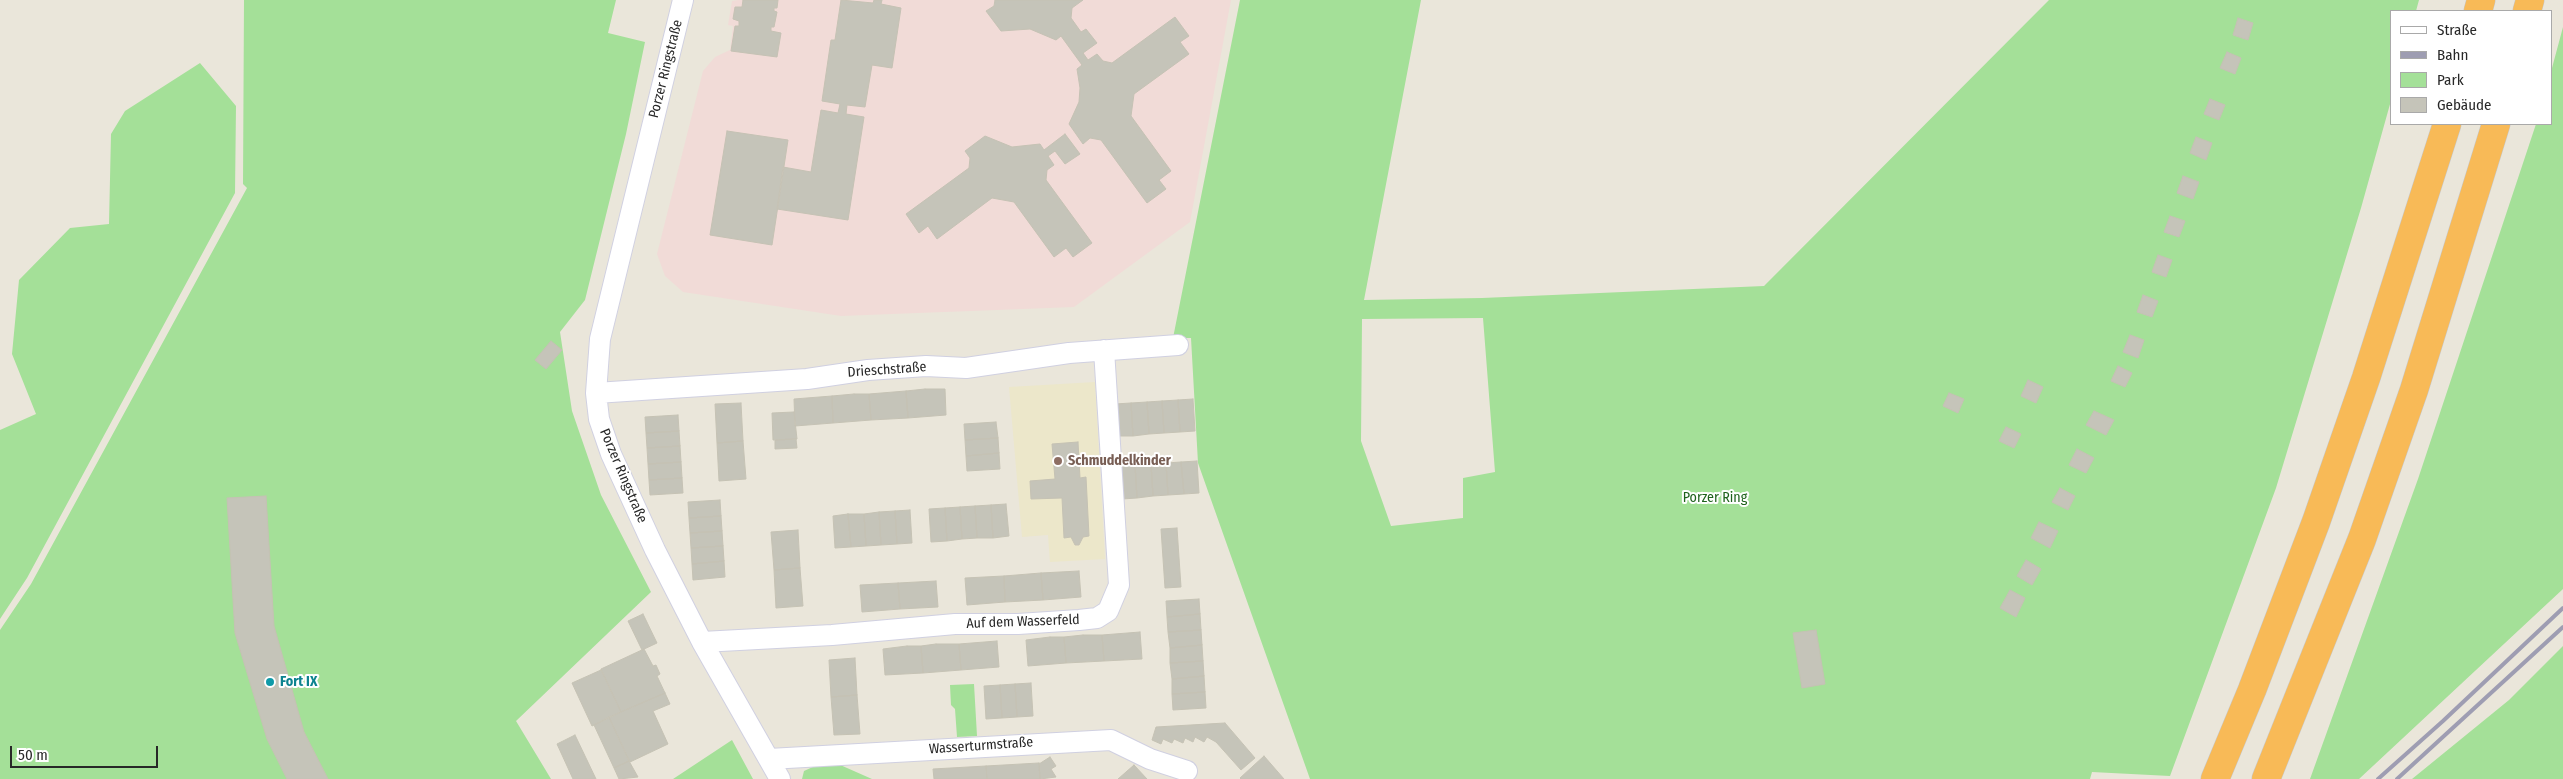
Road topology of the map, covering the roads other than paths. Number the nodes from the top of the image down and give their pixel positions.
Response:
1 (683, 0) edge
2 (2447, 125) edge
3 (2496, 125) edge
4 (1178, 345) dead end
5 (1104, 350) junction
6 (596, 393) junction
7 (702, 642) junction
8 (769, 760) junction
9 (1187, 772) dead end
10 (780, 779) edge
11 (2215, 779) edge
12 (2266, 779) edge

1 - 6 street, Porzer Ringstraße
2 - 11 highway
3 - 12 highway
4 - 5 street, Drieschstraße
5 - 6 street, Drieschstraße
5 - 7 street, Auf dem Wasserfeld
6 - 7 street, Porzer Ringstraße
7 - 8 street, Porzer Ringstraße
8 - 9 street, Wasserturmstraße
8 - 10 street, Porzer Ringstraße

